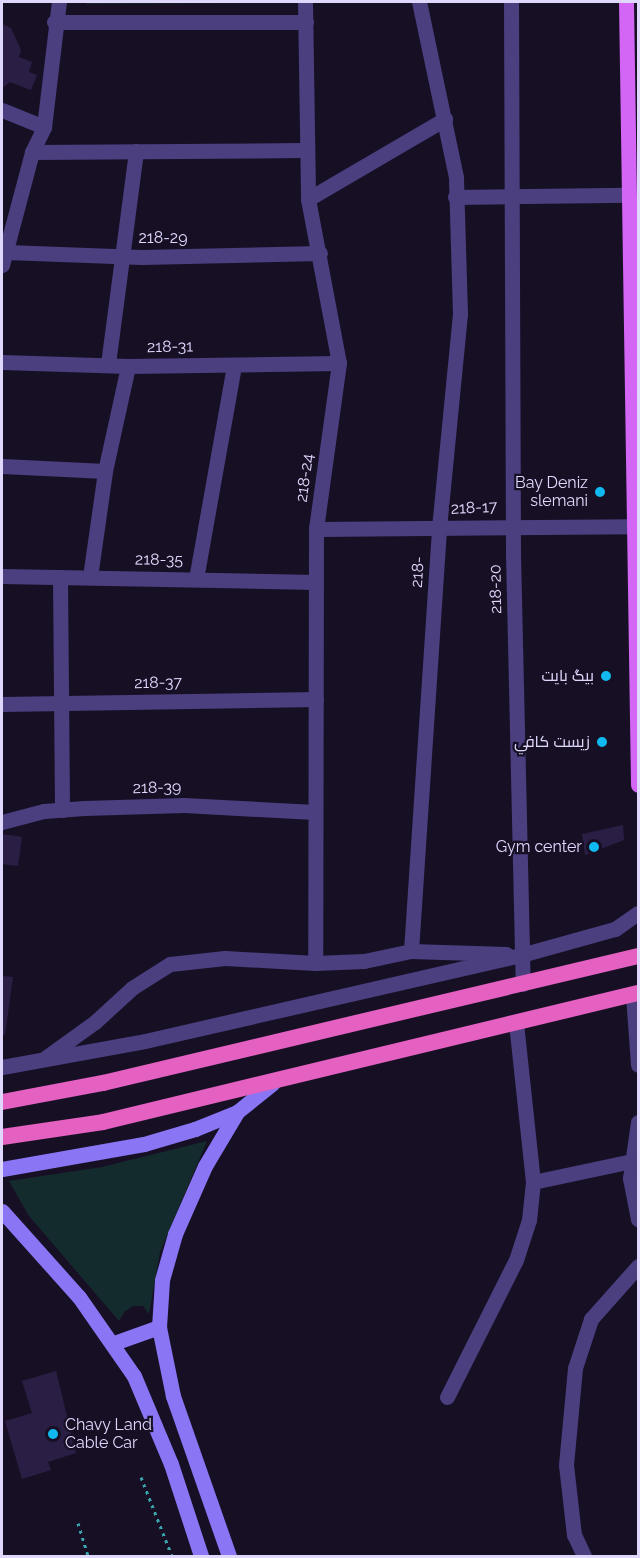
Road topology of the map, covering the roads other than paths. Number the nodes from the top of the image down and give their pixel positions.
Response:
1 (59, 2) edge
2 (305, 2) edge
3 (419, 2) edge
4 (511, 2) edge
5 (626, 2) edge
6 (54, 22) junction
7 (306, 22) junction
8 (2, 110) edge
9 (445, 119) junction
10 (44, 127) junction
11 (305, 150) junction
12 (136, 151) junction
13 (32, 152) junction
14 (512, 194) junction
15 (629, 195) junction
16 (455, 197) junction
17 (308, 199) junction
18 (4, 248) edge
19 (320, 253) junction
20 (123, 256) junction
21 (2, 362) edge
22 (339, 363) junction
23 (108, 364) junction
24 (234, 364) junction
25 (128, 366) junction
26 (2, 466) edge
27 (105, 471) junction
28 (513, 524) junction
29 (634, 526) junction
30 (439, 528) junction
31 (316, 529) junction
32 (2, 576) edge
33 (60, 577) junction
34 (90, 577) junction
35 (196, 579) junction
36 (316, 582) junction
37 (316, 699) junction
38 (61, 703) junction
39 (2, 704) edge
40 (639, 784) edge
41 (62, 810) junction
42 (315, 812) junction
43 (2, 822) edge
44 (639, 913) edge
45 (411, 951) junction
46 (521, 955) junction
47 (639, 956) edge
48 (315, 963) junction
49 (523, 984) junction
50 (636, 994) edge
51 (516, 1023) junction
52 (40, 1062) junction
53 (639, 1065) edge
54 (2, 1067) edge
55 (273, 1083) junction
56 (2, 1102) edge
57 (237, 1112) junction
58 (639, 1122) edge
59 (2, 1137) edge
60 (632, 1161) junction
61 (2, 1169) edge
62 (533, 1182) junction
63 (2, 1211) edge
64 (639, 1219) edge
65 (639, 1266) edge
66 (159, 1327) junction
67 (114, 1343) junction
68 (447, 1397) dead end
69 (201, 1557) edge
70 (229, 1557) edge
71 (584, 1557) edge

1 - 6 street
2 - 7 street, 218-24
3 - 9 street, 218-
4 - 14 street, 218-20
5 - 15 main road
6 - 7 street
6 - 10 street
7 - 11 street, 218-24
8 - 10 street
9 - 16 street, 218-
9 - 17 street
10 - 13 street
11 - 12 street
11 - 17 street, 218-24
12 - 13 street
12 - 20 street
13 - 18 street
14 - 15 street
14 - 16 street
14 - 28 street, 218-20
15 - 29 main road
16 - 30 street, 218-
17 - 19 street, 218-24
18 - 20 street, 218-29
19 - 20 street, 218-29
19 - 22 street, 218-24
20 - 23 street
21 - 23 street, 218-31
22 - 24 street, 218-31
22 - 31 street, 218-24
23 - 25 street, 218-31
24 - 25 street, 218-31
24 - 35 street
25 - 27 street
26 - 27 street
27 - 34 street
28 - 29 street, 218-17
28 - 30 street, 218-17
28 - 46 street, 218-20
29 - 40 main road
30 - 31 street, 218-17
30 - 45 street, 218-
31 - 36 street, 218-24
32 - 33 street, 218-35
33 - 34 street, 218-35
33 - 38 street
34 - 35 street, 218-35
35 - 36 street, 218-35
36 - 37 street, 218-24
37 - 38 street, 218-37
37 - 42 street, 218-24
38 - 39 street, 218-37
38 - 41 street
41 - 42 street, 218-39
41 - 43 street, 218-39
42 - 48 street, 218-24
44 - 46 street
45 - 46 street
45 - 48 street
46 - 49 street, 218-20
46 - 52 street
47 - 49 highway
48 - 52 street
49 - 56 highway
50 - 51 highway
50 - 53 street
51 - 55 highway
51 - 62 street
52 - 54 street
55 - 57 main road
55 - 59 highway
57 - 61 main road
57 - 66 main road
58 - 60 street
60 - 62 street
60 - 64 street
62 - 68 street
63 - 67 main road
65 - 71 street
66 - 67 main road
66 - 70 main road
67 - 69 main road

